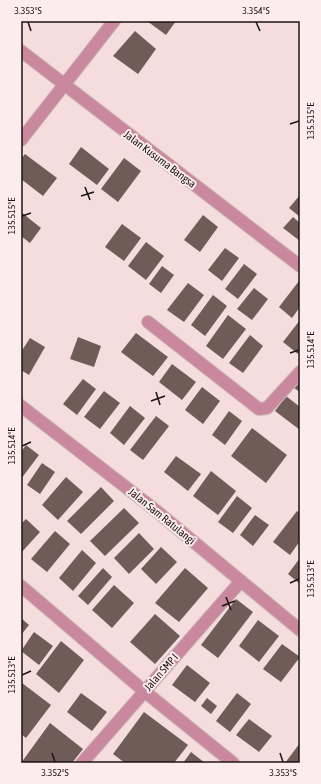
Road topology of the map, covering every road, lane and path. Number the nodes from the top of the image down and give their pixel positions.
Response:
1 (114, 21) edge
2 (21, 51) edge
3 (64, 85) junction
4 (21, 140) edge
5 (300, 266) edge
6 (148, 322) dead end
7 (300, 372) edge
8 (21, 406) edge
9 (241, 581) junction
10 (21, 586) edge
11 (300, 630) edge
12 (144, 691) junction
13 (82, 763) edge
14 (233, 763) edge

1 - 3 street
2 - 3 street, Jalan Kusuma Bangsa
3 - 4 street
3 - 5 street, Jalan Kusuma Bangsa
6 - 7 street
8 - 9 street, Jalan Sam Ratulangi
9 - 11 street, Jalan Sam Ratulangi
9 - 12 street, Jalan SMP I
10 - 12 street
12 - 13 street, Jalan SMP I
12 - 14 street

